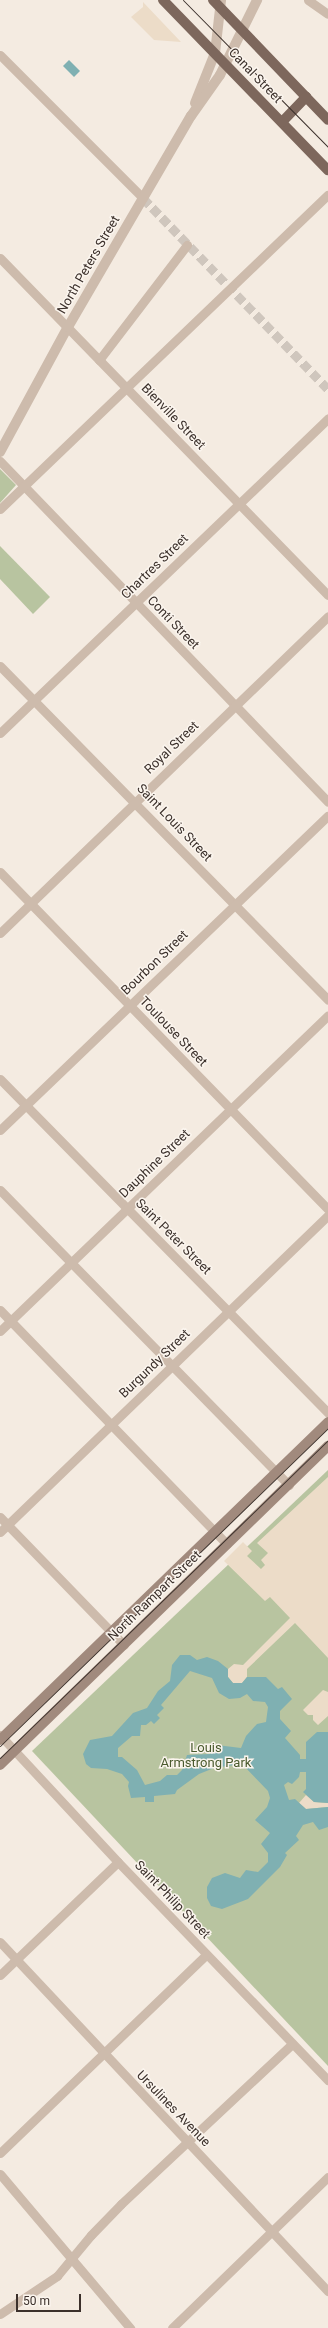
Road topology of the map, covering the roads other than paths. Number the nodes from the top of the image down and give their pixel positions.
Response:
1 (163, 0) edge
2 (257, 0) edge
3 (308, 0) edge
4 (218, 3) edge
5 (328, 14) edge
6 (241, 30) junction
7 (215, 53) junction
8 (0, 55) edge
9 (225, 64) junction
10 (306, 97) junction
11 (190, 116) junction
12 (328, 120) edge
13 (282, 122) junction
14 (328, 170) edge
15 (328, 195) edge
16 (143, 198) junction
17 (187, 245) dead end
18 (0, 258) edge
19 (68, 327) junction
20 (99, 360) junction
21 (128, 389) junction
22 (328, 418) edge
23 (11, 428) junction
24 (0, 435) edge
25 (0, 452) edge
26 (0, 461) edge
27 (24, 486) junction
28 (239, 504) junction
29 (0, 509) edge
30 (328, 595) edge
31 (136, 603) junction
32 (328, 616) edge
33 (0, 666) edge
34 (34, 701) junction
35 (235, 706) junction
36 (0, 734) edge
37 (135, 802) junction
38 (328, 802) edge
39 (328, 816) edge
40 (0, 872) edge
41 (30, 903) junction
42 (235, 904) junction
43 (0, 933) edge
44 (328, 1000) edge
45 (130, 1005) junction
46 (328, 1015) edge
47 (0, 1079) edge
48 (25, 1106) junction
49 (230, 1109) junction
50 (0, 1130) edge
51 (0, 1190) edge
52 (126, 1209) junction
53 (328, 1209) edge
54 (328, 1215) edge
55 (71, 1262) junction
56 (0, 1310) edge
57 (228, 1311) junction
58 (10, 1321) junction
59 (0, 1331) edge
60 (172, 1365) junction
61 (328, 1413) edge
62 (328, 1422) edge
63 (111, 1424) junction
64 (328, 1446) edge
65 (276, 1472) junction
66 (289, 1485) junction
67 (0, 1517) edge
68 (7, 1525) junction
69 (215, 1531) junction
70 (0, 1532) edge
71 (228, 1544) junction
72 (111, 1632) junction
73 (124, 1645) junction
74 (1, 1737) edge
75 (15, 1750) junction
76 (0, 1765) edge
77 (118, 1862) junction
78 (0, 1942) edge
79 (206, 1955) junction
80 (16, 1959) junction
81 (0, 1975) edge
82 (292, 2044) junction
83 (103, 2054) junction
84 (328, 2080) edge
85 (188, 2143) junction
86 (0, 2153) edge
87 (0, 2174) edge
88 (328, 2178) edge
89 (272, 2232) junction
90 (71, 2258) junction
91 (328, 2291) edge
92 (0, 2314) edge
93 (130, 2328) edge
94 (172, 2328) edge

1 - 7 main road, Canal Street
2 - 6 street, North Peters Street
3 - 5 street
4 - 6 main road, Canal Street
4 - 7 street, North Peters Street
6 - 9 street, North Peters Street
6 - 10 main road, Canal Street
7 - 9 main road, Canal Street
7 - 11 street, North Peters Street
8 - 16 street
9 - 11 street, North Peters Street
9 - 13 main road, Canal Street
10 - 12 main road, Canal Street
10 - 13 main road
11 - 16 street, North Peters Street
13 - 14 main road, Canal Street
15 - 21 street
16 - 19 street, North Peters Street
17 - 20 street
18 - 19 street, Bienville Street
19 - 20 street, Bienville Street
19 - 23 street, North Peters Street
20 - 21 street, Bienville Street
21 - 27 street
21 - 28 street, Bienville Street
22 - 28 street, Chartres Street
23 - 24 street, North Peters Street
23 - 25 street, North Peters Street
26 - 27 street, Conti Street
27 - 29 street
27 - 31 street, Conti Street
28 - 30 street, Bienville Street
28 - 31 street, Chartres Street
31 - 34 street, Chartres Street
31 - 35 street, Conti Street
32 - 35 street, Royal Street
33 - 34 street, Saint Louis Street
34 - 36 street, Chartres Street
34 - 37 street, Saint Louis Street
35 - 37 street, Royal Street
35 - 38 street, Conti Street
37 - 41 street, Royal Street
37 - 42 street, Saint Louis Street
39 - 42 street, Bourbon Street
40 - 41 street, Toulouse Street
41 - 43 street, Royal Street
41 - 45 street, Toulouse Street
42 - 44 street, Saint Louis Street
42 - 45 street, Bourbon Street
45 - 48 street, Bourbon Street
45 - 49 street, Toulouse Street
46 - 49 street, Dauphine Street
47 - 48 street, Saint Peter Street
48 - 50 street, Bourbon Street
48 - 52 street, Saint Peter Street
49 - 52 street, Dauphine Street
49 - 53 street, Toulouse Street
51 - 55 street
52 - 55 street, Dauphine Street
52 - 57 street, Saint Peter Street
54 - 57 street, Burgundy Street
55 - 58 street, Dauphine Street
55 - 60 street
56 - 58 street
57 - 60 street, Burgundy Street
57 - 61 street, Saint Peter Street
58 - 59 street, Dauphine Street
58 - 63 street
60 - 63 street, Burgundy Street
60 - 65 street
62 - 65 main road, North Rampart Street
63 - 68 street, Burgundy Street
63 - 69 street
64 - 66 main road, North Rampart Street
65 - 66 street
65 - 69 main road, North Rampart Street
66 - 71 main road, North Rampart Street
67 - 68 street
68 - 70 street, Burgundy Street
68 - 72 street
69 - 71 street
69 - 72 main road, North Rampart Street
71 - 73 main road, North Rampart Street
72 - 73 street
72 - 74 main road, North Rampart Street
73 - 75 main road, North Rampart Street
74 - 75 street, Saint Philip Street
75 - 76 main road, North Rampart Street
75 - 77 street, Saint Philip Street
77 - 79 street, Saint Philip Street
77 - 80 street
78 - 80 street, Ursulines Avenue
79 - 82 street, Saint Philip Street
79 - 83 street
80 - 81 street
80 - 83 street, Ursulines Avenue
82 - 84 street, Saint Philip Street
82 - 85 street
83 - 85 street, Ursulines Avenue
83 - 86 street
85 - 89 street, Ursulines Avenue
85 - 90 street
87 - 90 street
88 - 89 street
89 - 91 street, Ursulines Avenue
89 - 94 street
90 - 92 street
90 - 93 street

